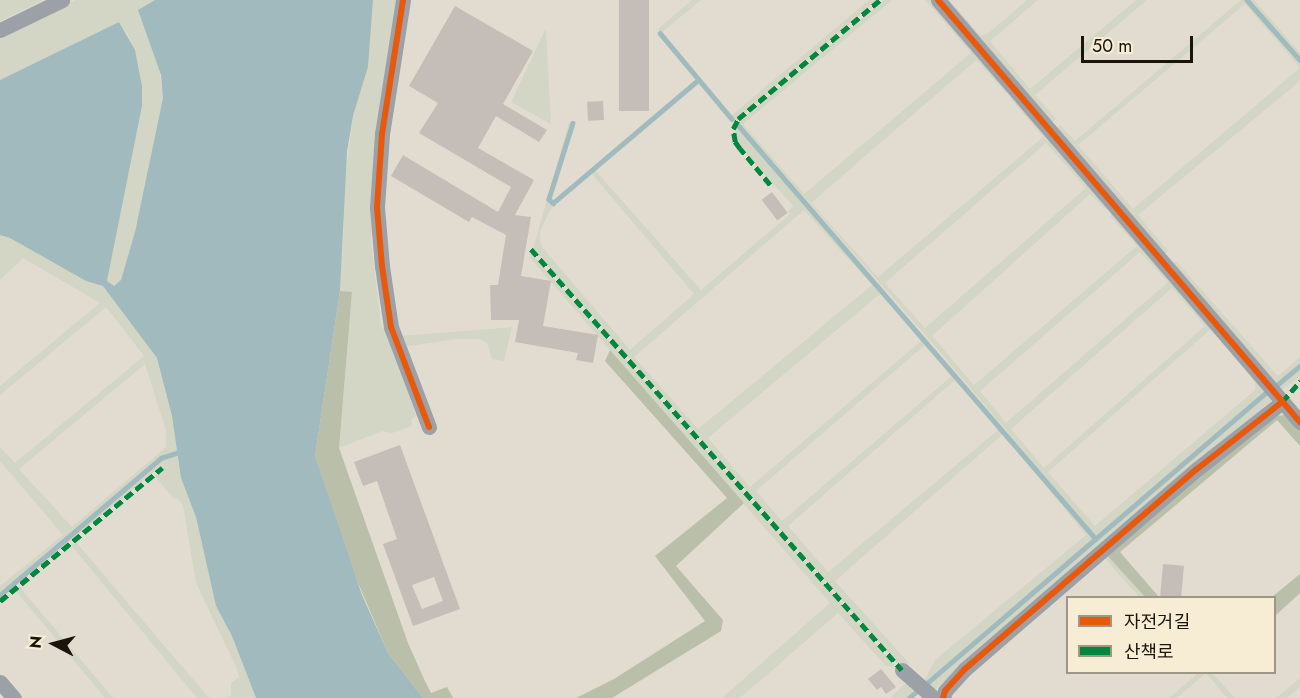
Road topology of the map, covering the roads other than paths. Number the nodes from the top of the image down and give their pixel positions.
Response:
1 (62, 0) edge
2 (403, 0) edge
3 (938, 0) edge
4 (0, 30) edge
5 (1282, 402) junction
6 (1300, 422) edge
7 (429, 427) dead end
8 (902, 670) dead end
9 (0, 682) edge
10 (14, 698) edge
11 (934, 698) edge
12 (943, 698) edge

1 - 4 street
2 - 7 street
3 - 5 street
5 - 6 street
5 - 12 street
8 - 11 street
9 - 10 street

